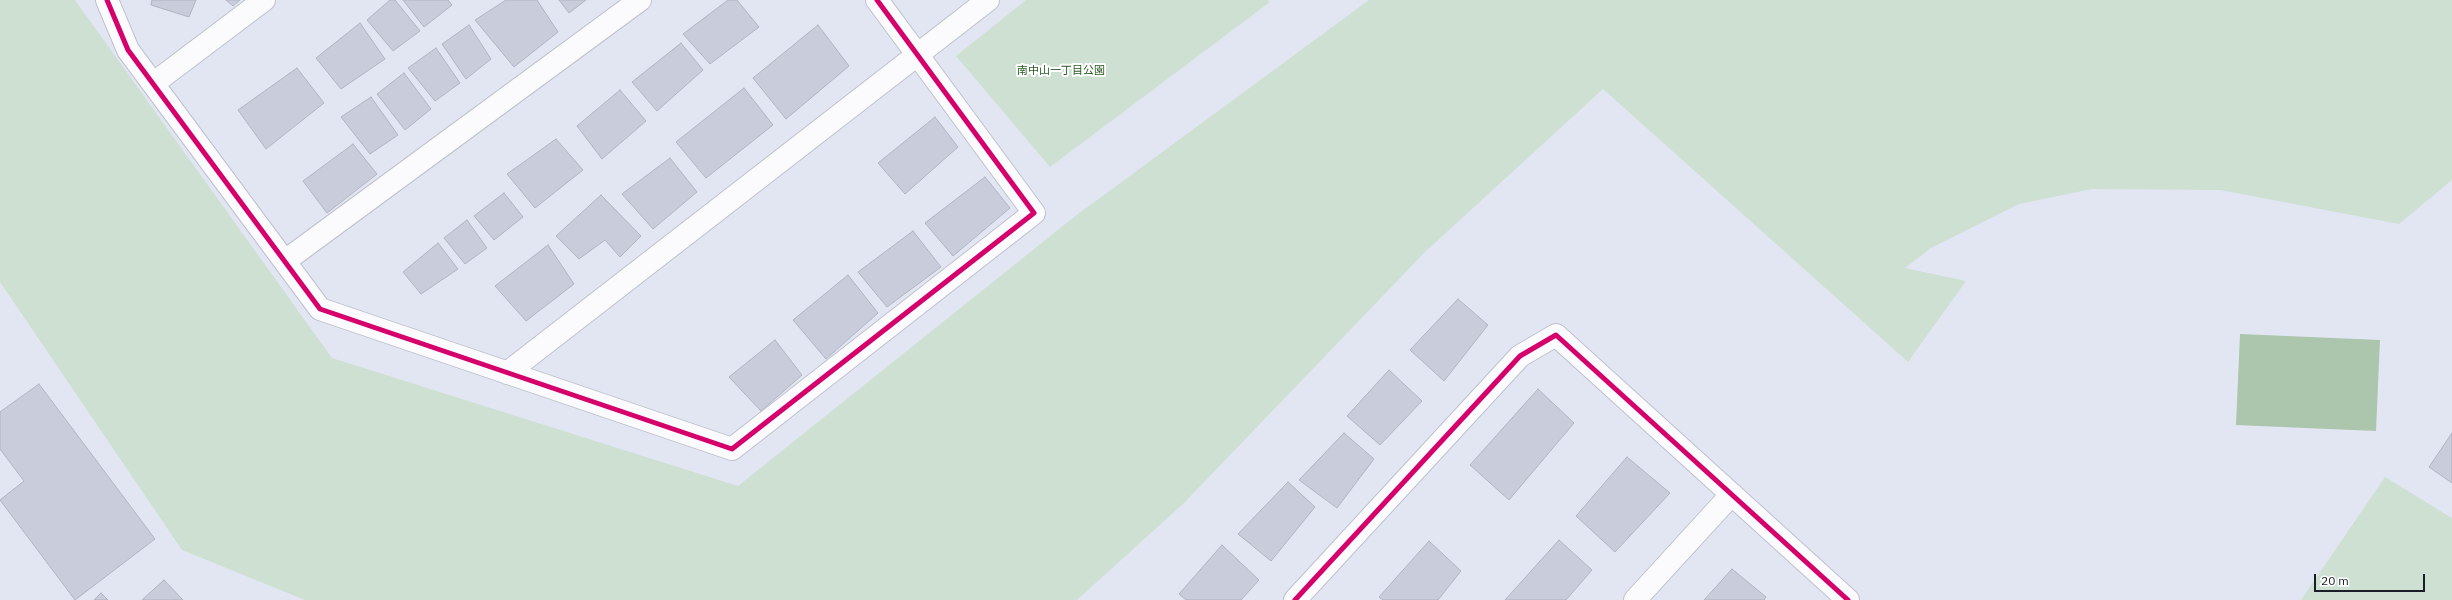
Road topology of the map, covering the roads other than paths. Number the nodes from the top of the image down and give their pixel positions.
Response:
1 (107, 0) edge
2 (264, 0) edge
3 (640, 0) edge
4 (877, 0) edge
5 (988, 0) edge
6 (918, 55) junction
7 (154, 83) junction
8 (284, 261) junction
9 (507, 373) junction
10 (1732, 494) junction
11 (1646, 596) edge
12 (1295, 600) edge
13 (1848, 600) edge

1 - 7 street
2 - 7 street
3 - 8 street
4 - 6 street
5 - 6 street
6 - 9 street
6 - 9 street
7 - 8 street
8 - 9 street
10 - 11 street
10 - 12 street
10 - 13 street

